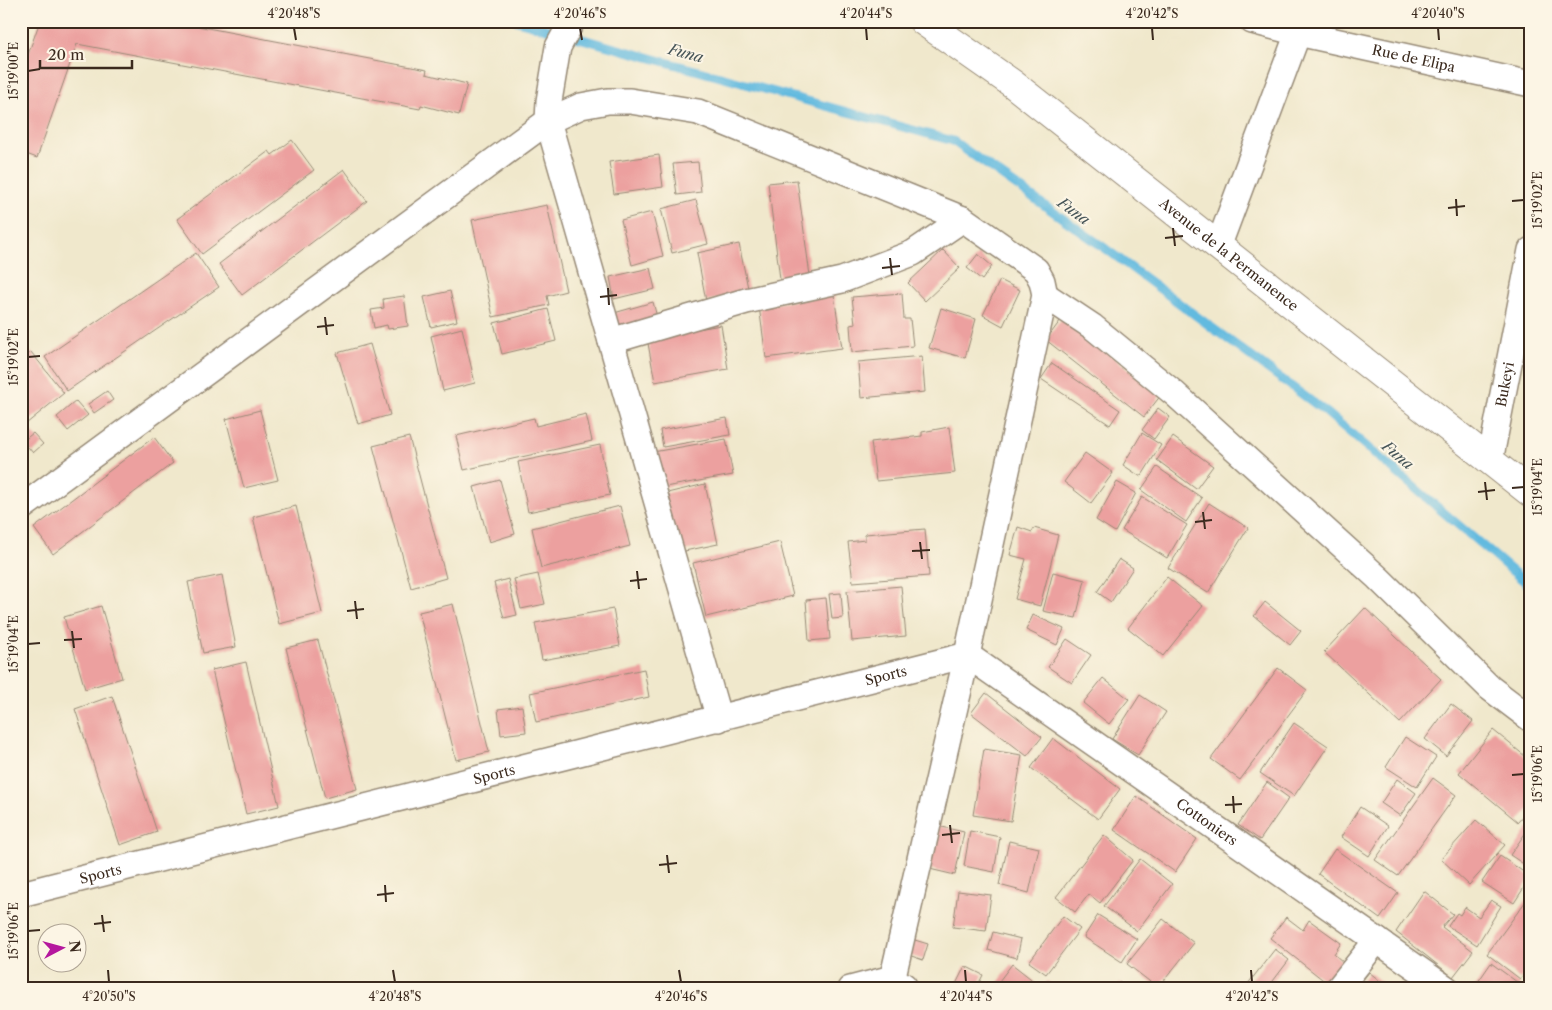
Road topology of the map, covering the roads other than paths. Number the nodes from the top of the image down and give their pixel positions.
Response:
1 (572, 21) edge
2 (923, 21) edge
3 (1252, 21) edge
4 (1299, 27) edge
5 (1531, 84) edge
6 (548, 121) junction
7 (963, 219) junction
8 (1218, 247) junction
9 (1531, 250) edge
10 (1045, 295) junction
11 (611, 341) junction
12 (1490, 461) junction
13 (1531, 493) edge
14 (21, 508) edge
15 (967, 655) junction
16 (719, 719) junction
17 (1531, 719) edge
18 (21, 894) edge
19 (1377, 940) junction
20 (896, 985) edge
21 (850, 989) edge
22 (1338, 989) edge
23 (1447, 989) edge

1 - 6 street
2 - 8 street, Avenue de la Permanence
3 - 4 street, Rue de Elipa
4 - 5 street, Rue de Elipa
4 - 8 street
6 - 7 street
6 - 11 street
6 - 14 street
7 - 10 street
7 - 11 street
8 - 12 street, Avenue de la Permanence
9 - 12 street, Bukeyi
10 - 15 street
10 - 17 street
11 - 16 street
12 - 13 street, Avenue de la Permanence
15 - 16 street, Sports
15 - 19 street, Cottoniers
15 - 20 street
16 - 18 street, Sports
19 - 22 street
19 - 23 street, Cottoniers
20 - 21 street

